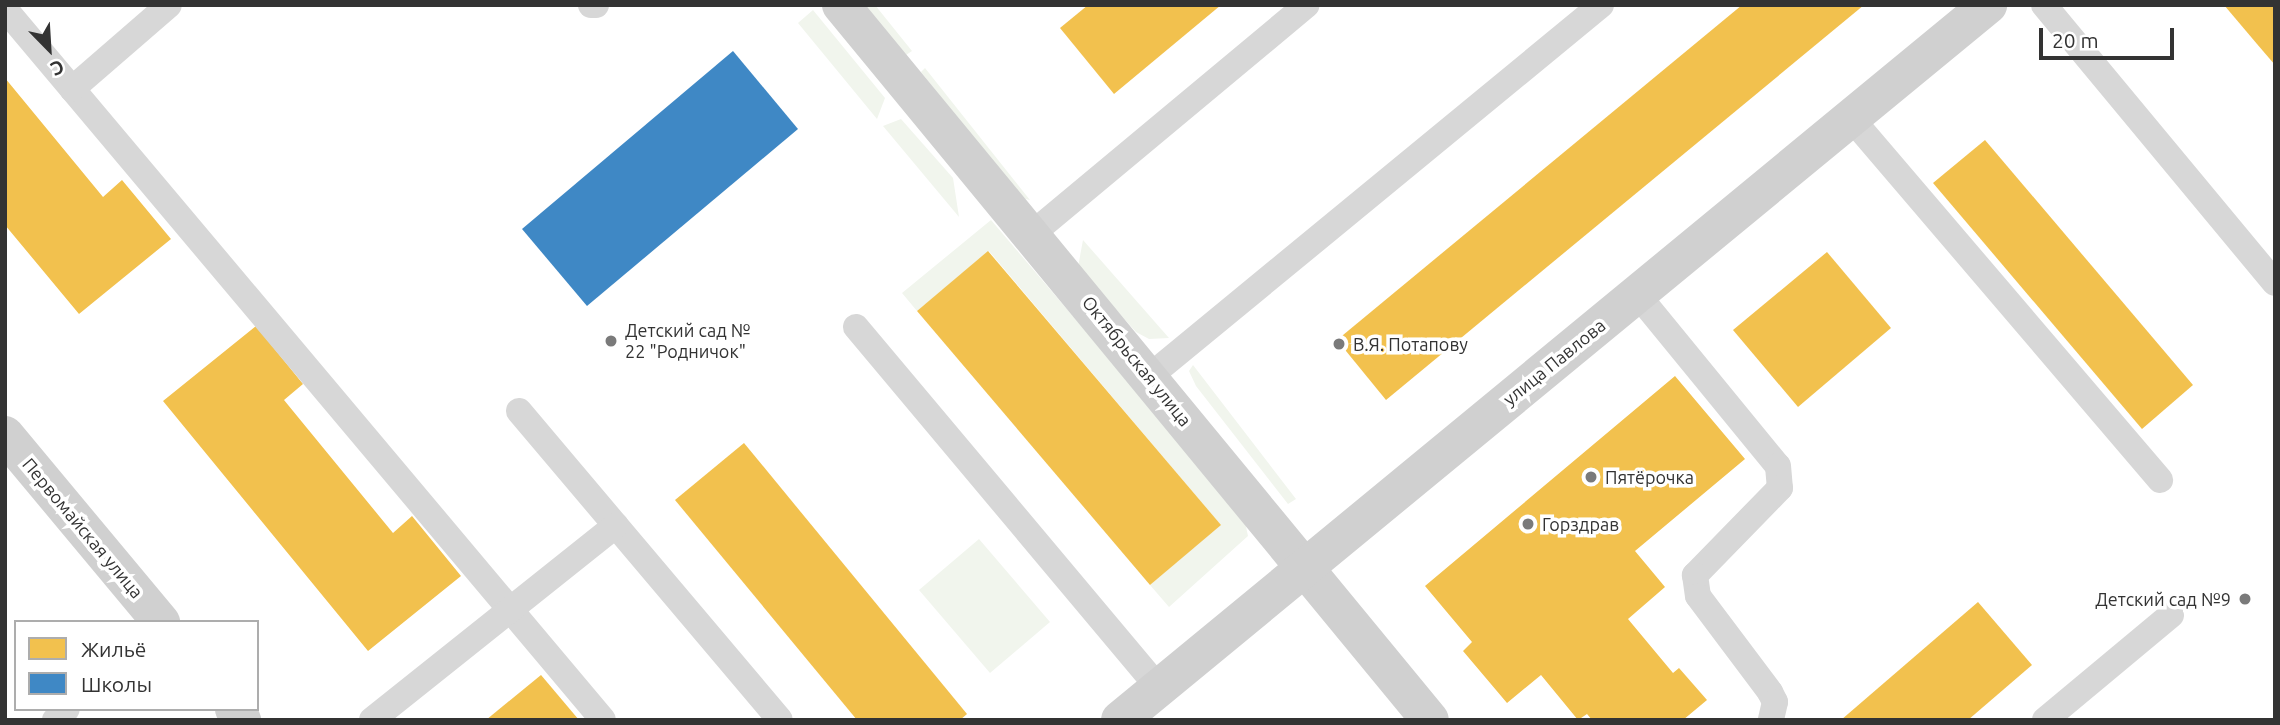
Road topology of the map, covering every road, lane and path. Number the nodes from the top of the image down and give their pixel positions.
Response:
1 (169, 5) edge
2 (841, 5) edge
3 (1307, 5) edge
4 (1601, 5) edge
5 (1988, 5) edge
6 (2044, 5) edge
7 (5, 9) edge
8 (72, 89) junction
9 (1851, 118) junction
10 (1032, 233) junction
11 (2275, 283) edge
12 (1637, 294) junction
13 (856, 327) dead end
14 (1150, 376) junction
15 (519, 411) dead end
16 (5, 435) edge
17 (2160, 480) dead end
18 (616, 524) junction
19 (1304, 568) junction
20 (510, 609) junction
21 (2171, 615) dead end
22 (159, 620) edge
23 (1158, 688) junction
24 (372, 720) edge
25 (603, 720) edge
26 (780, 720) edge
27 (1120, 720) edge
28 (1430, 720) edge
29 (1771, 720) edge
30 (2045, 720) edge

1 - 8 lane
2 - 10 main road, Октябрьская улица
3 - 10 lane
4 - 14 lane
5 - 9 main road, улица Павлова
6 - 11 lane
7 - 8 lane
8 - 20 lane
9 - 12 main road, улица Павлова
9 - 17 lane
10 - 14 main road, Октябрьская улица
12 - 19 main road, улица Павлова
12 - 29 lane
13 - 23 lane
14 - 19 main road, Октябрьская улица
15 - 18 lane
16 - 22 main road, Первомайская улица
18 - 20 lane
18 - 26 lane
19 - 23 main road, улица Павлова
19 - 28 main road, Октябрьская улица
20 - 24 lane
20 - 25 lane
21 - 30 lane
23 - 27 main road, улица Павлова

